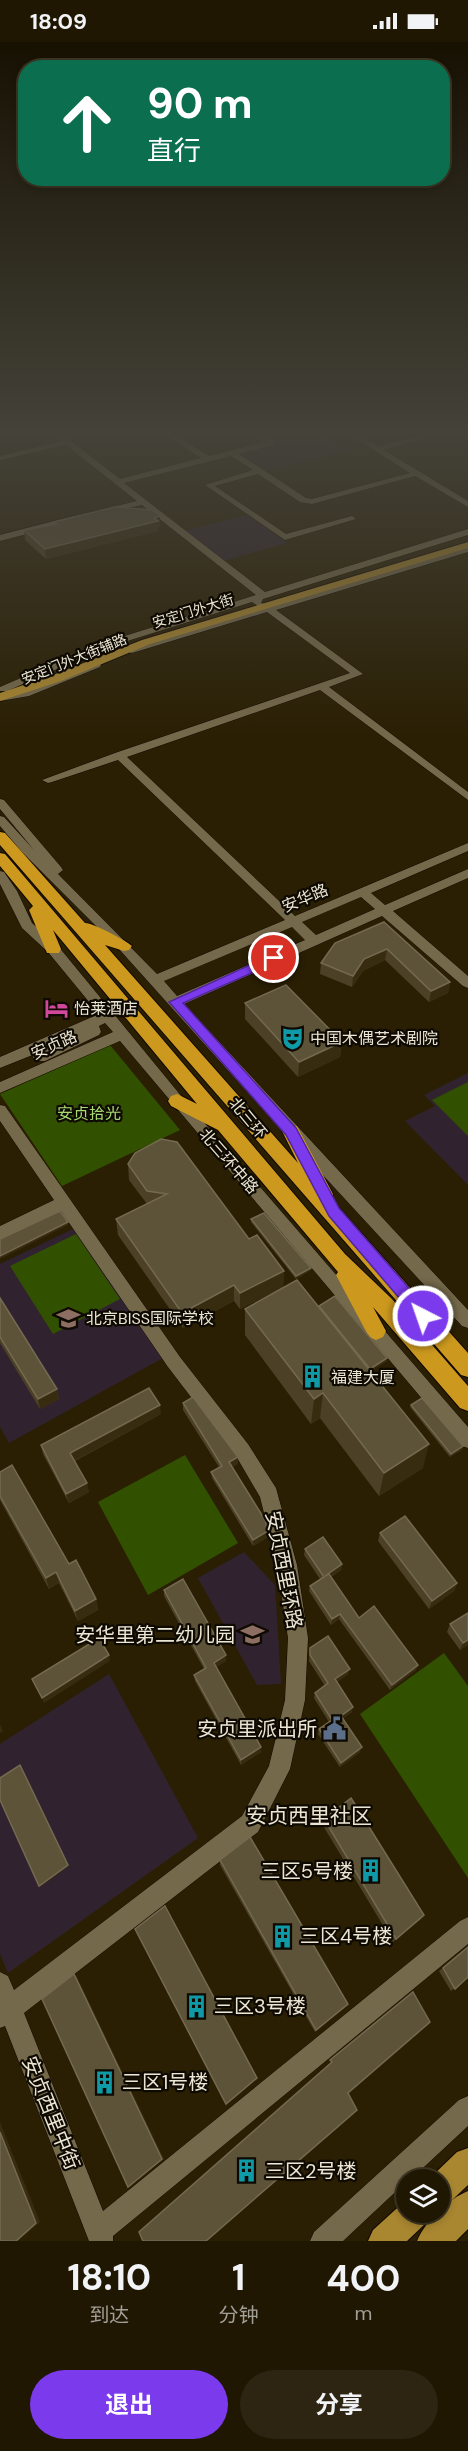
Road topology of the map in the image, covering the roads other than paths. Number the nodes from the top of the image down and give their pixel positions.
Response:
1 (18, 534) edge
2 (184, 534) edge
3 (280, 534) edge
4 (298, 534) edge
5 (463, 534) edge
6 (468, 537) edge
7 (0, 538) edge
8 (468, 547) edge
9 (262, 603) junction
10 (321, 686) junction
11 (1, 693) edge
12 (119, 755) junction
13 (48, 780) dead end
14 (468, 797) edge
15 (0, 802) edge
16 (0, 819) edge
17 (0, 836) edge
18 (468, 847) edge
19 (10, 855) edge
20 (468, 873) edge
21 (0, 875) edge
22 (64, 887) junction
23 (0, 892) edge
24 (363, 892) junction
25 (37, 903) junction
26 (384, 910) junction
27 (70, 915) junction
28 (294, 921) junction
29 (27, 925) junction
30 (314, 941) junction
31 (124, 946) junction
32 (53, 949) junction
33 (155, 980) junction
34 (468, 983) edge
35 (175, 1002) junction
36 (106, 1013) junction
37 (122, 1034) junction
38 (82, 1035) junction
39 (0, 1056) edge
40 (0, 1063) edge
41 (56, 1063) junction
42 (0, 1073) edge
43 (0, 1088) edge
44 (177, 1101) junction
45 (0, 1110) edge
46 (230, 1129) junction
47 (291, 1131) junction
48 (64, 1202) junction
49 (334, 1212) junction
50 (0, 1233) edge
51 (338, 1260) junction
52 (468, 1321) edge
53 (376, 1331) junction
54 (468, 1368) edge
55 (468, 1401) edge
56 (468, 1440) edge
57 (468, 1929) edge
58 (0, 1984) edge
59 (5, 2012) edge
60 (468, 2109) edge
61 (468, 2163) edge
62 (450, 2180) edge
63 (468, 2207) edge
64 (403, 2223) edge
65 (101, 2236) edge
66 (322, 2241) edge
67 (384, 2241) edge
68 (433, 2241) edge

1 - 7 street
2 - 9 street
3 - 4 street
5 - 9 street
6 - 9 main road, 安定门外大街
8 - 9 main road, 安定门外大街
9 - 10 street
9 - 11 main road, 安定门外大街
10 - 12 street
10 - 14 street
12 - 13 street
12 - 28 street
15 - 22 street
16 - 19 street
17 - 19 highway, 北三环
18 - 24 street, 安华路
19 - 22 street
19 - 25 highway, 北三环
19 - 27 highway, 北三环
20 - 26 street
21 - 29 street, 北三环中路
22 - 31 street
23 - 29 street
24 - 26 street
24 - 28 street, 安华路
25 - 32 highway
25 - 46 highway, 北三环
26 - 30 street
26 - 34 street
27 - 31 highway
27 - 49 highway, 北三环
28 - 30 street
28 - 33 street, 安华路
29 - 32 street, 北三环中路
30 - 35 street
31 - 33 street
32 - 36 street, 北三环中路
33 - 35 street
35 - 47 street
36 - 37 street, 北三环中路
36 - 38 street, 安贞路
36 - 39 street, 安贞路
37 - 41 street, 安贞路
37 - 44 street, 北三环中路
38 - 40 street, 安贞路
38 - 41 street
38 - 42 street, 安贞路
41 - 43 street, 安贞路
44 - 46 highway
44 - 53 street, 北三环中路
45 - 48 street, 安贞西里环路
46 - 51 highway, 北三环
47 - 49 highway
47 - 52 street
48 - 50 street
48 - 59 street, 安贞西里环路
49 - 54 highway, 北三环
51 - 53 highway
51 - 55 highway, 北三环
53 - 56 street, 北三环中路
57 - 65 street
58 - 59 street, 安贞西里中街
59 - 65 street, 安贞西里中街
60 - 66 street
61 - 62 main road
63 - 68 main road
64 - 67 main road

